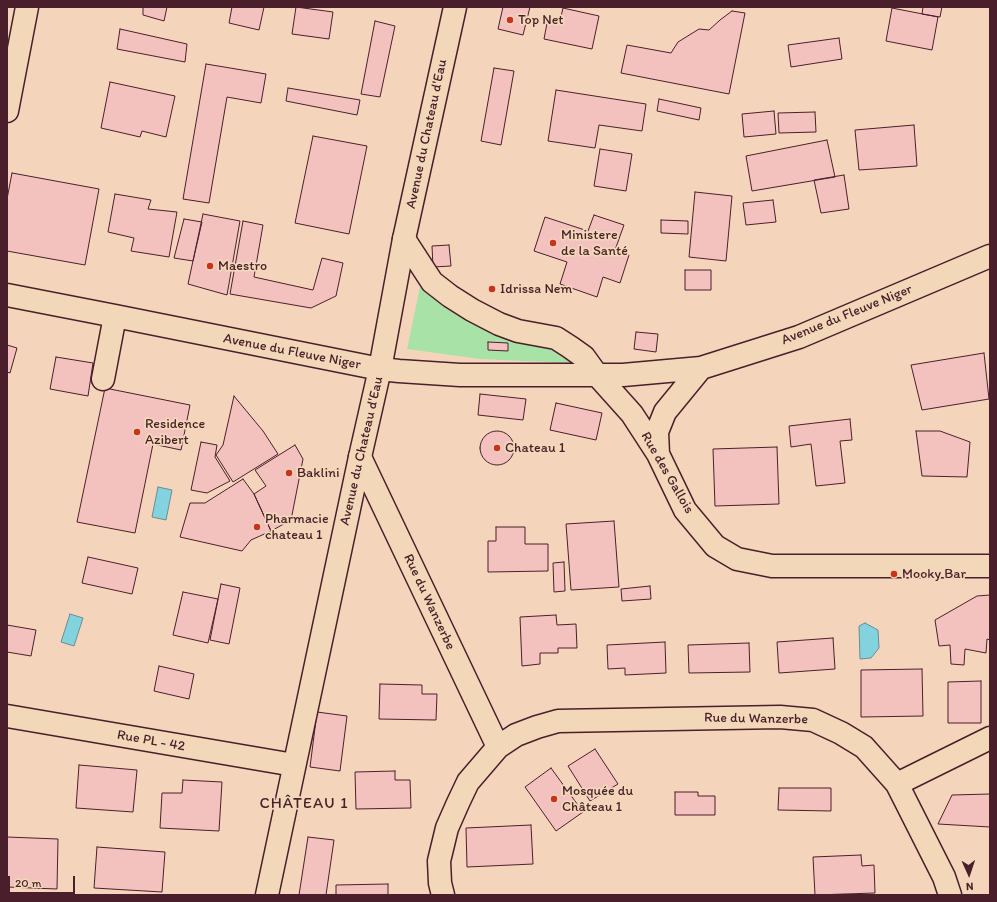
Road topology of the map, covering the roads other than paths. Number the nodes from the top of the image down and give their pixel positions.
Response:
1 (27, 7) edge
2 (455, 7) edge
3 (7, 107) edge
4 (404, 239) junction
5 (990, 256) edge
6 (7, 295) edge
7 (115, 316) junction
8 (701, 368) junction
9 (380, 369) junction
10 (597, 375) junction
11 (103, 380) dead end
12 (658, 454) junction
13 (360, 456) junction
14 (990, 566) edge
15 (7, 716) edge
16 (990, 738) edge
17 (498, 747) junction
18 (294, 766) junction
19 (897, 784) junction
20 (267, 895) edge
21 (443, 895) edge
22 (950, 895) edge

1 - 3 street
2 - 4 street, Avenue du Chateau d'Eau
4 - 9 street, Avenue du Chateau d'Eau
4 - 10 street, Rue des Gallois
5 - 8 street, Avenue du Fleuve Niger
6 - 7 street, Avenue du Fleuve Niger
7 - 9 street, Avenue du Fleuve Niger
7 - 11 street
8 - 10 street, Avenue du Fleuve Niger
8 - 12 street
9 - 10 street, Avenue du Fleuve Niger
9 - 13 street, Avenue du Chateau d'Eau
10 - 12 street, Rue des Gallois
12 - 14 street, Rue des Gallois
13 - 17 street, Rue du Wanzerbe
13 - 18 street, Avenue du Chateau d'Eau
15 - 18 street, Rue PL - 42
16 - 19 street
17 - 19 street, Rue du Wanzerbe
17 - 21 street, Rue du Wanzerbe
18 - 20 street, Avenue du Chateau d'Eau
19 - 22 street, Rue du Wanzerbe

